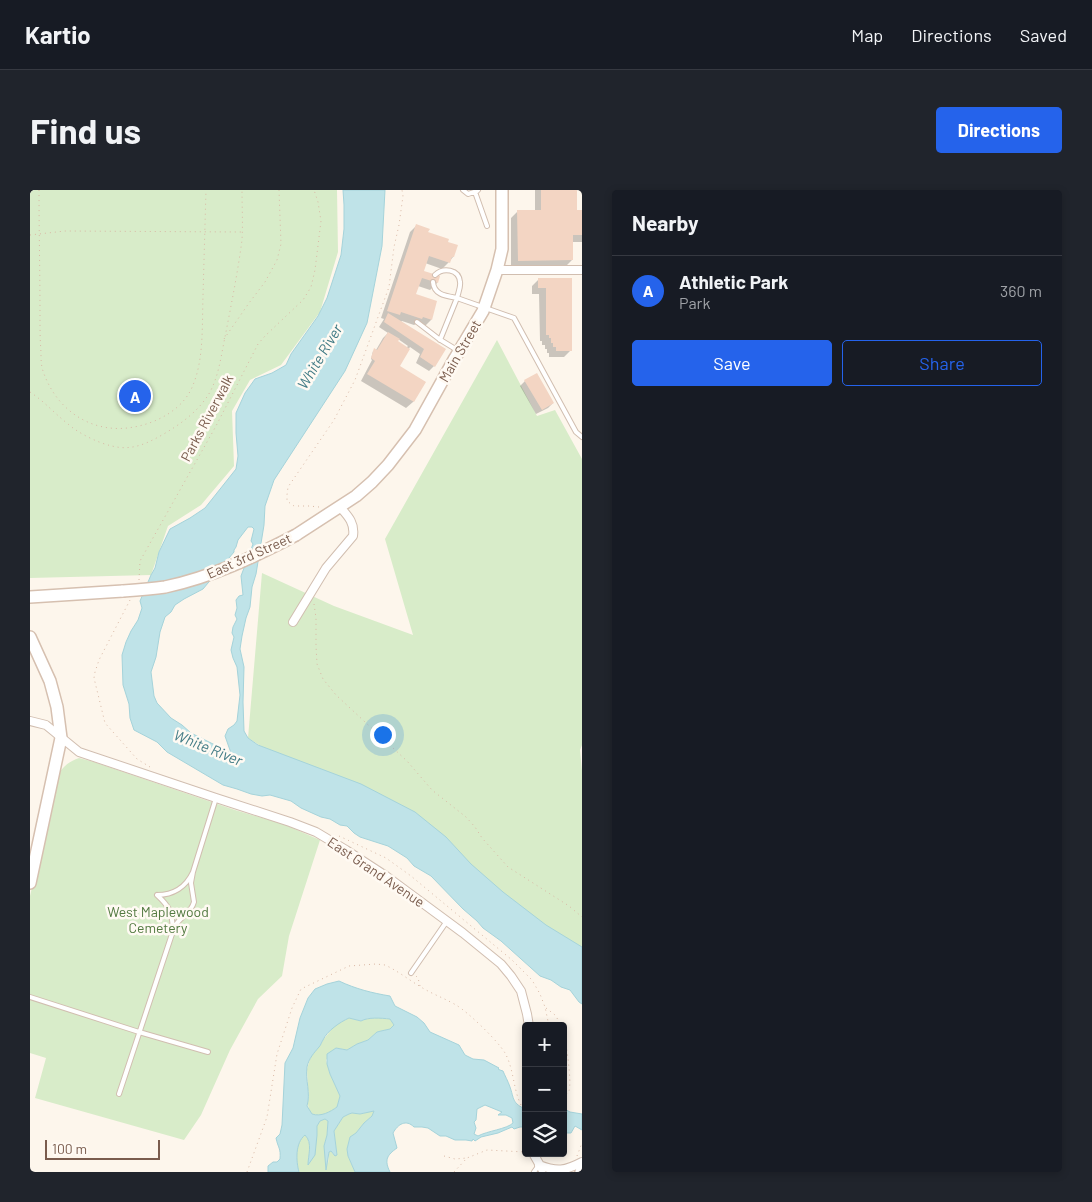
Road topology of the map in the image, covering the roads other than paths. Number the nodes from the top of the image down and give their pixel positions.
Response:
1 (463, 190) edge
2 (502, 190) edge
3 (476, 191) edge
4 (487, 226) dead end
5 (497, 270) junction
6 (582, 270) edge
7 (436, 274) dead end
8 (433, 282) dead end
9 (457, 298) junction
10 (484, 308) junction
11 (416, 322) dead end
12 (440, 340) junction
13 (459, 352) junction
14 (582, 438) edge
15 (363, 490) joint
16 (340, 507) junction
17 (30, 597) edge
18 (293, 622) dead end
19 (30, 637) edge
20 (30, 721) edge
21 (61, 738) junction
22 (216, 798) junction
23 (193, 872) junction
24 (30, 883) edge
25 (447, 921) junction
26 (173, 931) junction
27 (411, 973) road end
28 (30, 997) edge
29 (528, 1022) edge
30 (139, 1032) junction
31 (208, 1052) dead end
32 (118, 1094) dead end
33 (534, 1157) edge
34 (582, 1162) edge
35 (538, 1170) edge

1 - 3 lane
2 - 5 main road, Main Street
3 - 4 lane
5 - 6 street
5 - 10 main road, Main Street
7 - 9 lane
8 - 9 lane
9 - 10 lane
9 - 12 lane
10 - 13 main road, Main Street
10 - 14 lane
11 - 12 lane
12 - 13 lane
13 - 15 main road, Main Street
15 - 16 main road, East 3rd Street
16 - 17 main road, East 3rd Street, bridge
16 - 18 street
19 - 21 main road
20 - 21 street, East Grand Avenue
21 - 22 street, East Grand Avenue
21 - 24 main road
22 - 23 lane
22 - 25 street, East Grand Avenue
23 - 26 lane
23 - 26 lane
25 - 27 lane
25 - 29 street, East Grand Avenue
26 - 30 lane
28 - 30 lane
30 - 31 lane
30 - 32 lane
33 - 35 street
34 - 35 street

